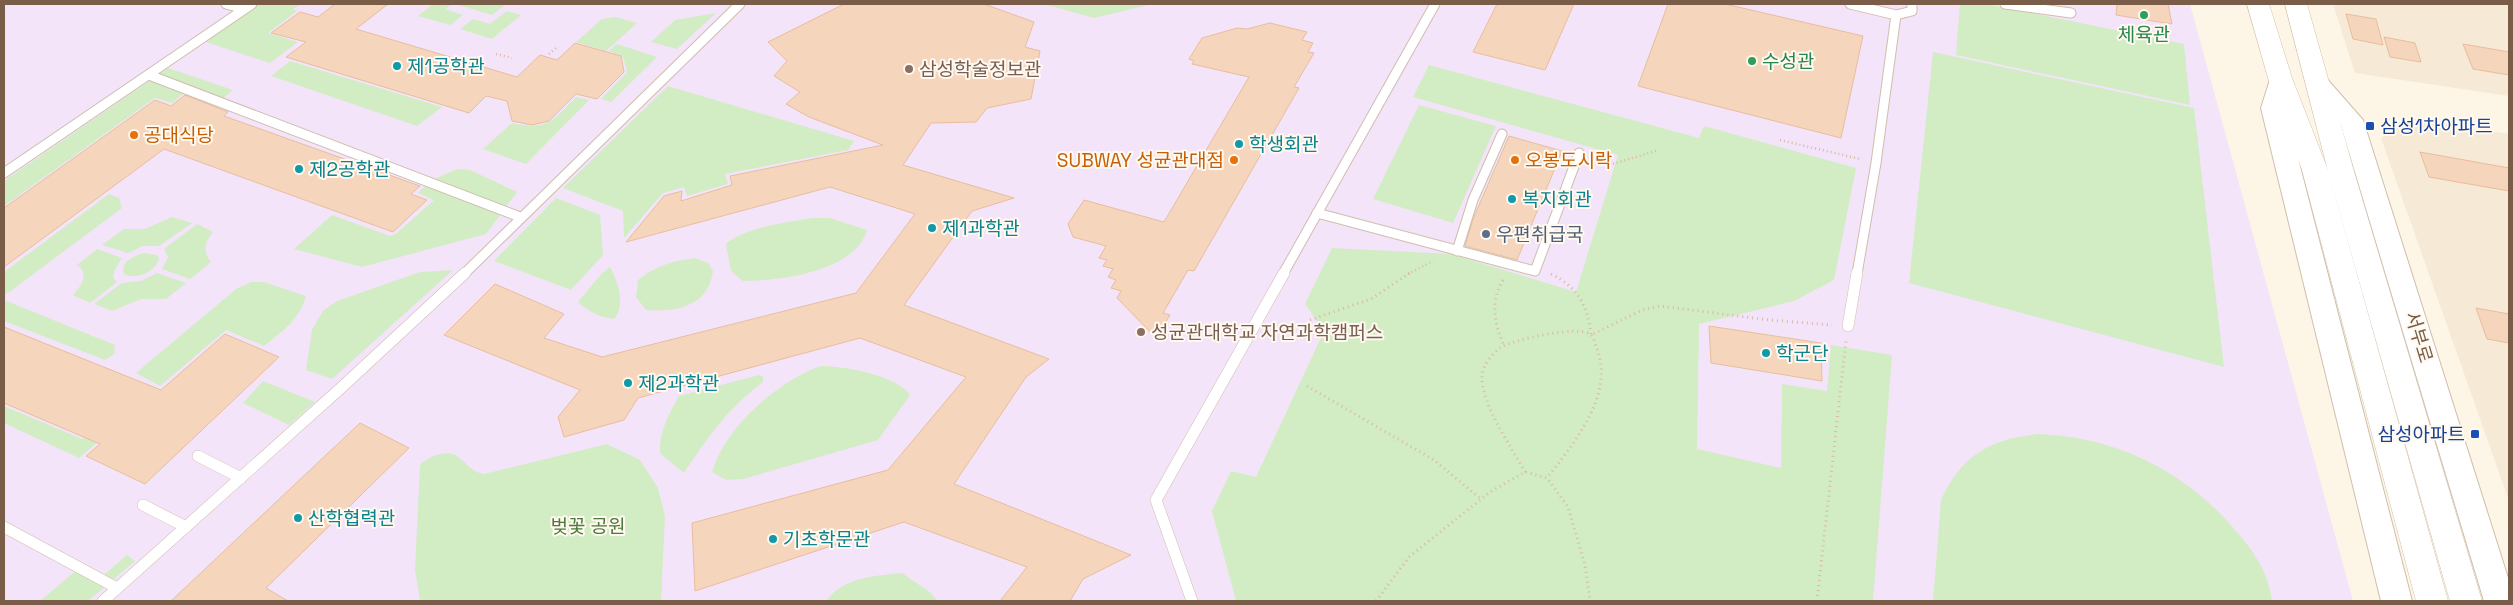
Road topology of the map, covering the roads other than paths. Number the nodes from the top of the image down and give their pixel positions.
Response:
1 (226, 4) edge
2 (740, 4) edge
3 (1436, 4) edge
4 (1850, 4) edge
5 (1912, 4) edge
6 (2005, 4) edge
7 (2258, 4) edge
8 (2296, 4) edge
9 (248, 6) edge
10 (2071, 13) dead end
11 (1896, 15) junction
12 (149, 75) junction
13 (2280, 78) junction
14 (2319, 84) junction
15 (1502, 134) dead end
16 (1579, 153) dead end
17 (4, 173) edge
18 (1317, 214) junction
19 (520, 217) junction
20 (1457, 251) junction
21 (1848, 326) road end
22 (198, 456) dead end
23 (241, 478) junction
24 (143, 505) dead end
25 (4, 527) edge
26 (186, 527) junction
27 (118, 588) junction
28 (103, 601) edge
29 (1192, 601) edge
30 (2397, 601) edge
31 (2432, 601) edge
32 (2466, 601) edge
33 (2500, 601) edge

1 - 9 lane
2 - 19 lane
3 - 18 lane
4 - 11 lane
5 - 11 lane
6 - 10 lane
7 - 13 main road
8 - 14 main road, 서부로
9 - 12 lane
11 - 21 lane
12 - 17 lane
12 - 19 lane
13 - 30 street
13 - 31 main road
14 - 32 main road, 서부로
14 - 33 street, 서부로
15 - 20 lane
16 - 20 lane
18 - 20 lane
18 - 29 lane
19 - 23 lane
22 - 23 lane
23 - 26 lane
24 - 26 lane
25 - 27 lane
26 - 27 lane
27 - 28 lane

